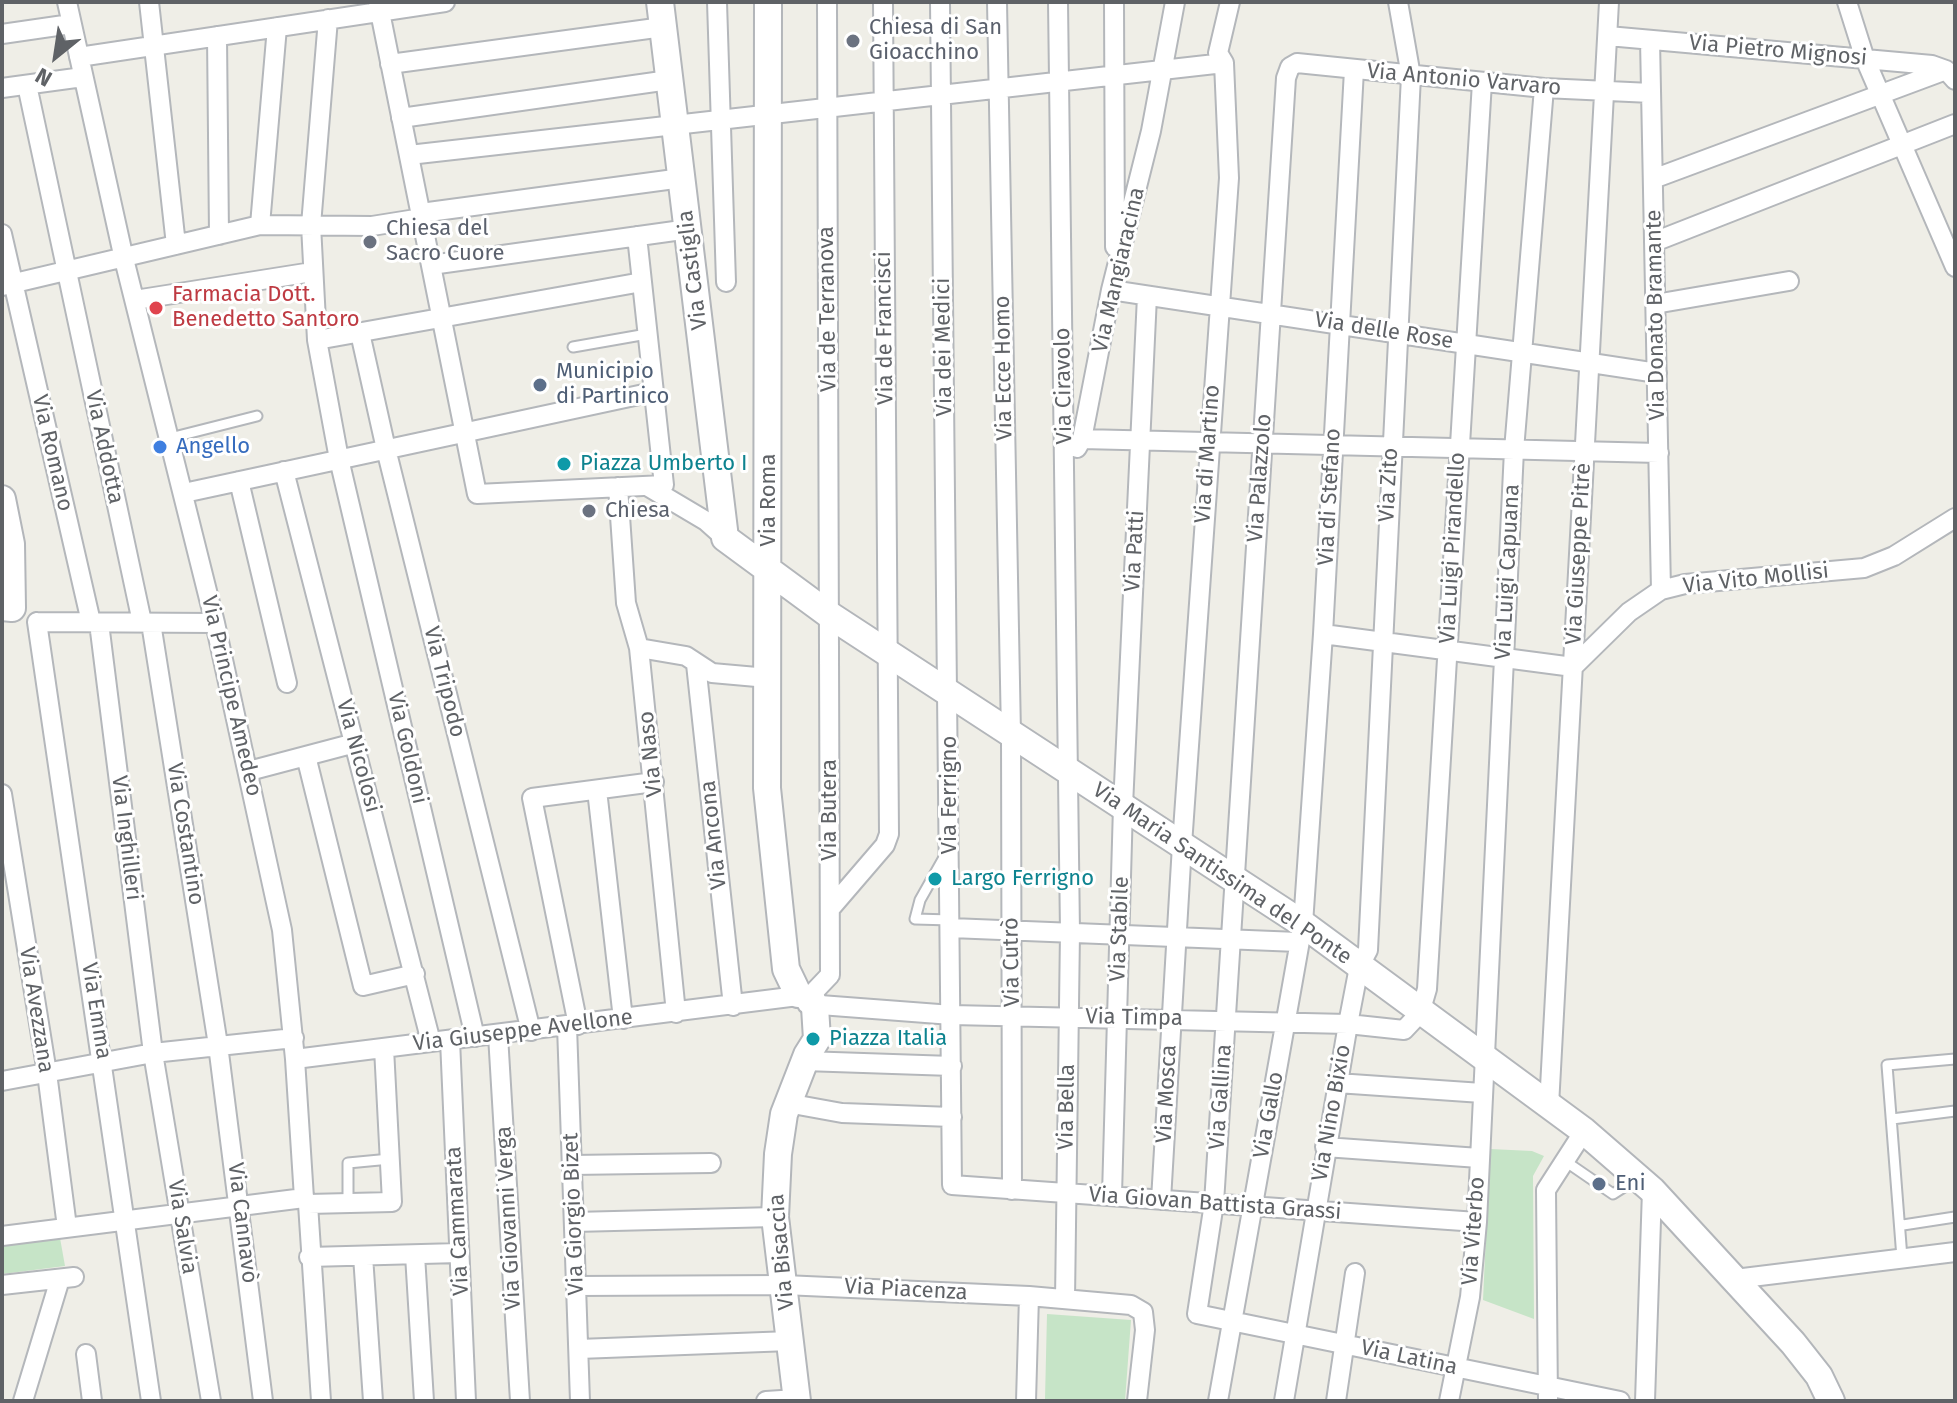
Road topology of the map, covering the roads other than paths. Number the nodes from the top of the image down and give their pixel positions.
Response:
1 (67, 2) edge
2 (149, 2) edge
3 (445, 2) edge
4 (717, 2) edge
5 (768, 2) edge
6 (827, 2) edge
7 (883, 2) edge
8 (940, 2) edge
9 (997, 2) edge
10 (1058, 2) edge
11 (1114, 2) edge
12 (1175, 2) edge
13 (1230, 2) edge
14 (1398, 2) edge
15 (1609, 2) edge
16 (1847, 2) edge
17 (379, 7) edge
18 (662, 15) edge
19 (328, 19) junction
20 (71, 24) junction
21 (277, 27) junction
22 (2, 34) edge
23 (217, 36) junction
24 (1608, 36) junction
25 (1650, 40) junction
26 (155, 45) junction
27 (79, 57) junction
28 (1865, 59) junction
29 (1224, 63) junction
30 (390, 64) junction
31 (1161, 68) junction
32 (1354, 70) junction
33 (1951, 75) edge
34 (1114, 76) junction
35 (1411, 76) junction
36 (83, 77) junction
37 (1286, 78) joint
38 (669, 80) junction
39 (1059, 82) junction
40 (1482, 82) junction
41 (27, 85) junction
42 (2, 88) edge
43 (1544, 88) junction
44 (998, 89) junction
45 (1605, 91) junction
46 (1651, 93) junction
47 (1882, 94) junction
48 (941, 95) junction
49 (883, 102) junction
50 (826, 108) junction
51 (768, 115) junction
52 (401, 118) junction
53 (722, 119) junction
54 (675, 123) junction
55 (1955, 124) edge
56 (1904, 144) junction
57 (409, 155) junction
58 (682, 178) junction
59 (1653, 179) junction
60 (421, 216) junction
61 (260, 225) junction
62 (311, 225) junction
63 (689, 229) junction
64 (2, 234) edge
65 (219, 235) junction
66 (637, 236) junction
67 (1654, 242) junction
68 (176, 245) junction
69 (124, 259) junction
70 (431, 265) junction
71 (1955, 267) edge
72 (66, 272) junction
73 (312, 272) junction
74 (1113, 281) junction
75 (1789, 281) dead end
76 (642, 282) junction
77 (726, 282) dead end
78 (7, 285) edge
79 (1147, 296) junction
80 (135, 300) junction
81 (1655, 304) junction
82 (1220, 307) junction
83 (1271, 314) junction
84 (442, 320) junction
85 (1339, 324) junction
86 (360, 333) junction
87 (1398, 333) junction
88 (647, 334) junction
89 (317, 340) junction
90 (1466, 344) junction
91 (573, 347) dead end
92 (1523, 352) junction
93 (1589, 362) junction
94 (1657, 373) junction
95 (653, 388) junction
96 (257, 416) dead end
97 (460, 428) junction
98 (170, 438) junction
99 (1082, 439) junction
100 (1140, 440) junction
101 (1209, 442) junction
102 (1262, 442) junction
103 (1333, 445) junction
104 (1391, 446) junction
105 (1459, 448) junction
106 (386, 449) junction
107 (1514, 450) junction
108 (1584, 451) junction
109 (1659, 453) junction
110 (339, 459) junction
111 (1065, 467) junction
112 (284, 471) junction
113 (239, 481) junction
114 (660, 491) junction
115 (619, 492) junction
116 (184, 493) junction
117 (2, 499) edge
118 (1955, 518) edge
119 (725, 538) junction
120 (769, 572) junction
121 (1661, 590) junction
122 (7, 607) edge
123 (831, 616) junction
124 (37, 622) junction
125 (95, 622) junction
126 (147, 622) junction
127 (215, 623) junction
128 (1323, 634) junction
129 (1381, 642) junction
130 (639, 648) junction
131 (1447, 650) junction
132 (889, 654) junction
133 (1503, 658) junction
134 (696, 664) junction
135 (1573, 667) junction
136 (768, 678) junction
137 (287, 683) dead end
138 (950, 692) junction
139 (1011, 734) junction
140 (355, 743) junction
141 (306, 756) junction
142 (249, 771) junction
143 (1068, 771) junction
144 (654, 782) junction
145 (597, 790) junction
146 (2, 794) edge
147 (1123, 806) junction
148 (1182, 845) junction
149 (950, 846) junction
150 (6, 848) edge
151 (1234, 879) junction
152 (830, 909) junction
153 (951, 924) junction
154 (1010, 930) junction
155 (1070, 932) junction
156 (1300, 933) junction
157 (1120, 934) junction
158 (1177, 936) junction
159 (1231, 939) junction
160 (1359, 967) junction
161 (415, 974) junction
162 (805, 1000) junction
163 (742, 1004) junction
164 (842, 1008) joint
165 (676, 1013) junction
166 (1420, 1013) junction
167 (952, 1015) junction
168 (1013, 1016) junction
169 (1069, 1017) junction
170 (1117, 1018) junction
171 (623, 1019) junction
172 (1171, 1019) junction
173 (1227, 1021) junction
174 (1285, 1022) junction
175 (1348, 1024) junction
176 (572, 1026) junction
177 (531, 1031) junction
178 (498, 1035) junction
179 (475, 1037) junction
180 (294, 1038) junction
181 (441, 1041) junction
182 (218, 1045) junction
183 (384, 1048) junction
184 (153, 1053) junction
185 (806, 1058) junction
186 (1483, 1058) junction
187 (295, 1059) junction
188 (1955, 1059) edge
189 (104, 1062) junction
190 (952, 1066) junction
191 (47, 1073) junction
192 (2, 1081) edge
193 (1337, 1083) junction
194 (1482, 1093) junction
195 (787, 1103) junction
196 (1549, 1106) junction
197 (1955, 1111) edge
198 (952, 1117) junction
199 (1892, 1119) junction
200 (1584, 1131) junction
201 (1325, 1147) junction
202 (1479, 1158) junction
203 (390, 1159) junction
204 (1565, 1161) junction
205 (711, 1163) dead end
206 (572, 1165) junction
207 (1645, 1184) junction
208 (952, 1185) joint
209 (1012, 1190) junction
210 (1065, 1194) junction
211 (1112, 1195) junction
212 (1161, 1200) junction
213 (306, 1201) junction
214 (348, 1202) junction
215 (1214, 1203) junction
216 (241, 1206) junction
217 (1253, 1206) junction
218 (1314, 1210) junction
219 (180, 1215) junction
220 (775, 1217) junction
221 (1955, 1217) edge
222 (126, 1220) junction
223 (574, 1222) junction
224 (1477, 1222) junction
225 (1903, 1225) junction
226 (67, 1227) junction
227 (2, 1236) edge
228 (1955, 1252) edge
229 (459, 1253) junction
230 (415, 1255) junction
231 (363, 1256) junction
232 (309, 1257) junction
233 (1902, 1258) junction
234 (1355, 1273) dead end
235 (1735, 1279) junction
236 (2, 1285) edge
237 (784, 1285) junction
238 (576, 1286) junction
239 (1029, 1296) junction
240 (1065, 1299) junction
241 (1197, 1314) joint
242 (1232, 1321) junction
243 (1297, 1334) junction
244 (790, 1341) junction
245 (1344, 1344) junction
246 (579, 1349) junction
247 (86, 1354) dead end
248 (1456, 1368) junction
249 (1548, 1394) edge
250 (797, 1400) edge
251 (23, 1401) edge
252 (92, 1401) edge
253 (151, 1401) edge
254 (211, 1401) edge
255 (263, 1401) edge
256 (321, 1401) edge
257 (373, 1401) edge
258 (424, 1401) edge
259 (466, 1401) edge
260 (520, 1401) edge
261 (580, 1401) edge
262 (766, 1401) edge
263 (1026, 1401) edge
264 (1137, 1401) edge
265 (1218, 1401) edge
266 (1284, 1401) edge
267 (1336, 1401) edge
268 (1449, 1401) edge
269 (1620, 1401) edge
270 (1645, 1401) edge
271 (1831, 1401) edge

1 - 20 street, Via Principe Amedeo
2 - 26 street
3 - 17 street
4 - 53 street
5 - 51 street, Via Roma
6 - 50 street, Via de Terranova
7 - 49 street, Via de Francisci
8 - 48 street, Via dei Medici
9 - 44 street, Via Ecce Homo
10 - 39 street, Via Ciravolo
11 - 34 street
12 - 31 street, Via Mangiaracina
13 - 29 street, Via di Martino
14 - 35 street, Via Zito
15 - 24 street, Via Giuseppe Pitrè
16 - 28 street
17 - 19 street
17 - 30 street
18 - 30 street
18 - 38 street, Via Castiglia
19 - 21 street
19 - 62 street, Via Goldoni
20 - 22 street
20 - 27 street, Via Principe Amedeo
21 - 23 street
21 - 61 street
23 - 26 street
23 - 65 street
24 - 25 street, Via Pietro Mignosi
24 - 45 street, Via Giuseppe Pitrè
25 - 28 street, Via Pietro Mignosi
25 - 46 street, Via Donato Bramante
26 - 27 street
26 - 68 street
27 - 36 street, Via Principe Amedeo
28 - 33 street, Via Pietro Mignosi
28 - 47 street
29 - 31 street
29 - 82 street, Via di Martino
30 - 52 street
31 - 34 street
31 - 74 street, Via Mangiaracina
32 - 35 street, Via Antonio Varvaro
32 - 37 street, Via Antonio Varvaro
32 - 85 street, Via di Stefano
33 - 47 street
34 - 39 street
34 - 74 street
35 - 40 street, Via Antonio Varvaro
35 - 87 street, Via Zito
36 - 41 street
36 - 69 street, Via Principe Amedeo
37 - 83 street, Via Palazzolo
38 - 52 street
38 - 54 street, Via Castiglia
39 - 44 street
39 - 111 street, Via Ciravolo
40 - 43 street, Via Antonio Varvaro
40 - 90 street, Via Luigi Pirandello
41 - 42 street
41 - 72 street, Via Addotta
43 - 45 street, Via Antonio Varvaro
43 - 92 street, Via Luigi Capuana
44 - 48 street
44 - 139 street, Via Ecce Homo
45 - 46 street, Via Antonio Varvaro
45 - 93 street, Via Giuseppe Pitrè
46 - 59 street, Via Donato Bramante
47 - 56 street
47 - 59 street
48 - 49 street
48 - 138 street, Via dei Medici
49 - 50 street
49 - 132 street, Via de Francisci
50 - 51 street
50 - 123 street, Via de Terranova
51 - 53 street
51 - 120 street, Via Roma
52 - 57 street
53 - 54 street
53 - 77 street
54 - 57 street
54 - 58 street, Via Castiglia
55 - 56 street
56 - 67 street
56 - 71 street
57 - 60 street
58 - 60 street
58 - 63 street, Via Castiglia
59 - 67 street, Via Donato Bramante
60 - 62 street
60 - 70 street
61 - 62 street
61 - 65 street
62 - 73 street, Via Goldoni
63 - 66 street
63 - 119 street, Via Castiglia
64 - 78 street, Via Romano
65 - 68 street
66 - 70 street
66 - 76 street
67 - 81 street, Via Donato Bramante
68 - 69 street
69 - 72 street
69 - 80 street, Via Principe Amedeo
70 - 84 street
72 - 78 street
72 - 126 street, Via Addotta
73 - 80 street
73 - 89 street, Via Goldoni
74 - 79 street, Via delle Rose
74 - 99 street, Via Mangiaracina
75 - 81 street
76 - 84 street
76 - 88 street
78 - 125 street, Via Romano
79 - 82 street, Via delle Rose
79 - 100 street, Via Patti
80 - 98 street, Via Principe Amedeo
81 - 94 street, Via Donato Bramante
82 - 83 street, Via delle Rose
82 - 101 street, Via di Martino
83 - 85 street, Via delle Rose
83 - 102 street, Via Palazzolo
84 - 86 street
84 - 97 street
85 - 87 street, Via delle Rose
85 - 103 street, Via di Stefano
86 - 89 street
86 - 106 street, Via Tripodo
87 - 90 street, Via delle Rose
87 - 104 street, Via Zito
88 - 91 lane
88 - 95 street
89 - 110 street, Via Goldoni
90 - 92 street, Via delle Rose
90 - 105 street, Via Luigi Pirandello
92 - 93 street, Via delle Rose
92 - 107 street, Via Luigi Capuana
93 - 94 street, Via delle Rose
93 - 108 street, Via Giuseppe Pitrè
94 - 109 street, Via Donato Bramante
95 - 97 street
95 - 114 street
96 - 98 lane
97 - 106 street
97 - 115 street
98 - 116 street, Via Principe Amedeo
99 - 100 street
99 - 111 street, Via Mangiaracina
100 - 101 street
100 - 147 street, Via Patti
101 - 102 street
101 - 148 street, Via di Martino
102 - 103 street
102 - 151 street, Via Palazzolo
103 - 104 street
103 - 128 street, Via di Stefano
104 - 105 street
104 - 129 street, Via Zito
105 - 107 street
105 - 131 street, Via Luigi Pirandello
106 - 110 street
106 - 177 street, Via Tripodo
107 - 108 street
107 - 133 street, Via Luigi Capuana
108 - 109 street
108 - 135 street, Via Giuseppe Pitrè
109 - 121 street, Via Donato Bramante
110 - 112 street
110 - 179 street, Via Goldoni
111 - 143 street, Via Ciravolo
112 - 113 street
112 - 140 street, Via Nicolosi
113 - 116 street
113 - 137 street
114 - 115 street
114 - 119 street, Via Maria Santissima del Ponte
115 - 130 street, Via Naso
116 - 127 street, Via Principe Amedeo
117 - 122 street
118 - 121 street, Via Vito Mollisi
119 - 120 street, Via Maria Santissima del Ponte
120 - 123 street, Via Maria Santissima del Ponte
120 - 136 street, Via Roma
121 - 135 street, Via Vito Mollisi
122 - 124 street
123 - 132 street, Via Maria Santissima del Ponte
123 - 152 street, Via Butera
124 - 125 street
124 - 189 street, Via Emma
125 - 126 street
125 - 184 street, Via Inghilleri
126 - 127 street
126 - 182 street, Via Costantino
127 - 142 street, Via Principe Amedeo
128 - 129 street
128 - 156 street, Via di Stefano
129 - 131 street
129 - 160 street, Via Zito
130 - 134 street
130 - 144 street, Via Naso
131 - 133 street
131 - 166 street, Via Luigi Pirandello
132 - 138 street, Via Maria Santissima del Ponte
132 - 152 street, Via de Francisci
133 - 135 street
133 - 186 street, Via Luigi Capuana
134 - 136 street
134 - 163 street, Via Ancona
135 - 196 street, Via Giuseppe Pitrè
136 - 162 street, Via Roma
138 - 139 street, Via Maria Santissima del Ponte
138 - 149 street, Via Ferrigno
139 - 143 street, Via Maria Santissima del Ponte
139 - 154 street, Via Cutrò
140 - 141 street
140 - 161 street, Via Nicolosi
141 - 142 street
141 - 161 street
142 - 180 street, Via Principe Amedeo
143 - 147 street, Via Maria Santissima del Ponte
143 - 155 street, Via Bella
144 - 145 street
144 - 165 street, Via Naso
145 - 171 street
145 - 176 street, Via Giorgio Bizet
146 - 150 street, Via Avezzana
147 - 148 street, Via Maria Santissima del Ponte
147 - 157 street, Via Stabile
148 - 151 street, Via Maria Santissima del Ponte
148 - 158 street, Via Mosca
149 - 153 street, Via Ferrigno
149 - 153 lane
150 - 191 street, Via Avezzana
151 - 156 street, Via Maria Santissima del Ponte
151 - 159 street, Via Gallina
152 - 162 street, Via Butera
153 - 154 street
153 - 167 street, Via Ferrigno
154 - 155 street
154 - 168 street, Via Cutrò
155 - 157 street
155 - 169 street, Via Bella
156 - 159 street
156 - 160 street, Via Maria Santissima del Ponte
156 - 174 street, Via Gallo
157 - 158 street
157 - 170 street, Via Stabile
158 - 159 street
158 - 172 street, Via Mosca
159 - 173 street, Via Gallina
160 - 166 street, Via Maria Santissima del Ponte
160 - 175 street, Via Nino Bixio
161 - 181 street, Via Nicolosi
162 - 163 street, Via Giuseppe Avellone
162 - 164 street, Via Giuseppe Avellone
162 - 185 street
163 - 165 street, Via Giuseppe Avellone
164 - 167 street, Via Timpa
165 - 171 street, Via Giuseppe Avellone
166 - 175 street, Via Timpa
166 - 186 street, Via Maria Santissima del Ponte
167 - 168 street, Via Timpa
167 - 190 street, Via Ferrigno
168 - 169 street, Via Timpa
168 - 209 street, Via Cutrò
169 - 170 street, Via Timpa
169 - 210 street, Via Bella
170 - 172 street, Via Timpa
170 - 211 street, Via Stabile
171 - 176 street, Via Giuseppe Avellone
172 - 173 street, Via Timpa
172 - 212 street, Via Mosca
173 - 174 street, Via Timpa
173 - 215 street, Via Gallina
174 - 175 street, Via Timpa
174 - 217 street, Via Gallo
175 - 193 street, Via Nino Bixio
176 - 177 street, Via Giuseppe Avellone
176 - 206 street, Via Giorgio Bizet
177 - 178 street, Via Giuseppe Avellone
178 - 179 street, Via Giuseppe Avellone
178 - 260 street, Via Giovanni Verga
179 - 181 street, Via Giuseppe Avellone
180 - 182 street
180 - 187 street, Via Principe Amedeo
181 - 183 street, Via Giuseppe Avellone
181 - 229 street, Via Cammarata
182 - 184 street
182 - 216 street, Via Cannavò
183 - 187 street, Via Giuseppe Avellone
183 - 203 street
184 - 189 street
184 - 219 street, Via Salvia
185 - 190 street
185 - 195 street, Via Bisaccia
186 - 194 street, Via Viterbo
186 - 196 street, Via Maria Santissima del Ponte
187 - 213 street, Via Principe Amedeo
188 - 199 lane
189 - 191 street
189 - 222 street, Via Emma
190 - 198 street, Via Ferrigno
191 - 192 street
191 - 226 street, Via Avezzana
193 - 194 street
193 - 201 street, Via Nino Bixio
194 - 202 street, Via Viterbo
195 - 198 street
195 - 220 street, Via Bisaccia
196 - 200 street, Via Maria Santissima del Ponte
197 - 199 lane
198 - 208 street, Via Ferrigno
199 - 225 lane
200 - 204 street
200 - 207 street, Via Maria Santissima del Ponte
201 - 202 street
201 - 218 street, Via Nino Bixio
202 - 224 street, Via Viterbo
203 - 214 lane
203 - 214 street
204 - 207 lane
204 - 249 street
205 - 206 street
206 - 223 street, Via Giorgio Bizet
207 - 235 street, Via Maria Santissima del Ponte
207 - 270 street
208 - 209 street, Via Giovan Battista Grassi
209 - 210 street, Via Giovan Battista Grassi
210 - 211 street, Via Giovan Battista Grassi
210 - 240 street, Via Bella
211 - 212 street, Via Giovan Battista Grassi
212 - 215 street, Via Giovan Battista Grassi
213 - 214 street
213 - 216 street
213 - 232 street, Via Principe Amedeo
215 - 217 street, Via Giovan Battista Grassi
215 - 241 street, Via Gallina
216 - 219 street
216 - 255 street, Via Cannavò
217 - 218 street, Via Giovan Battista Grassi
217 - 242 street, Via Gallo
218 - 224 street, Via Giovan Battista Grassi
218 - 243 street, Via Nino Bixio
219 - 222 street
219 - 254 street, Via Salvia
220 - 223 street
220 - 237 street, Via Bisaccia
221 - 225 lane
222 - 226 street
222 - 253 street, Via Emma
223 - 238 street, Via Giorgio Bizet
224 - 248 street, Via Viterbo
225 - 233 lane
226 - 227 street
228 - 233 street
229 - 230 street
229 - 259 street, Via Cammarata
230 - 231 street
230 - 258 street
231 - 232 street
231 - 257 street
232 - 256 street, Via Principe Amedeo
233 - 235 street
234 - 245 street
235 - 271 street, Via Maria Santissima del Ponte
236 - 251 street
237 - 238 street, Via Piacenza
237 - 239 street, Via Piacenza
237 - 244 street, Via Bisaccia
238 - 246 street, Via Giorgio Bizet
239 - 240 street, Via Piacenza
239 - 263 street
240 - 264 street, Via Piacenza
241 - 242 street, Via Latina
242 - 243 street, Via Latina
242 - 265 street, Via Gallo
243 - 245 street, Via Latina
243 - 266 street, Via Nino Bixio
244 - 246 street
244 - 250 street, Via Bisaccia
245 - 248 street, Via Latina
245 - 267 street
246 - 261 street, Via Giorgio Bizet
247 - 252 street
248 - 249 street, Via Latina
248 - 268 street, Via Viterbo
249 - 269 street, Via Latina
250 - 262 street

